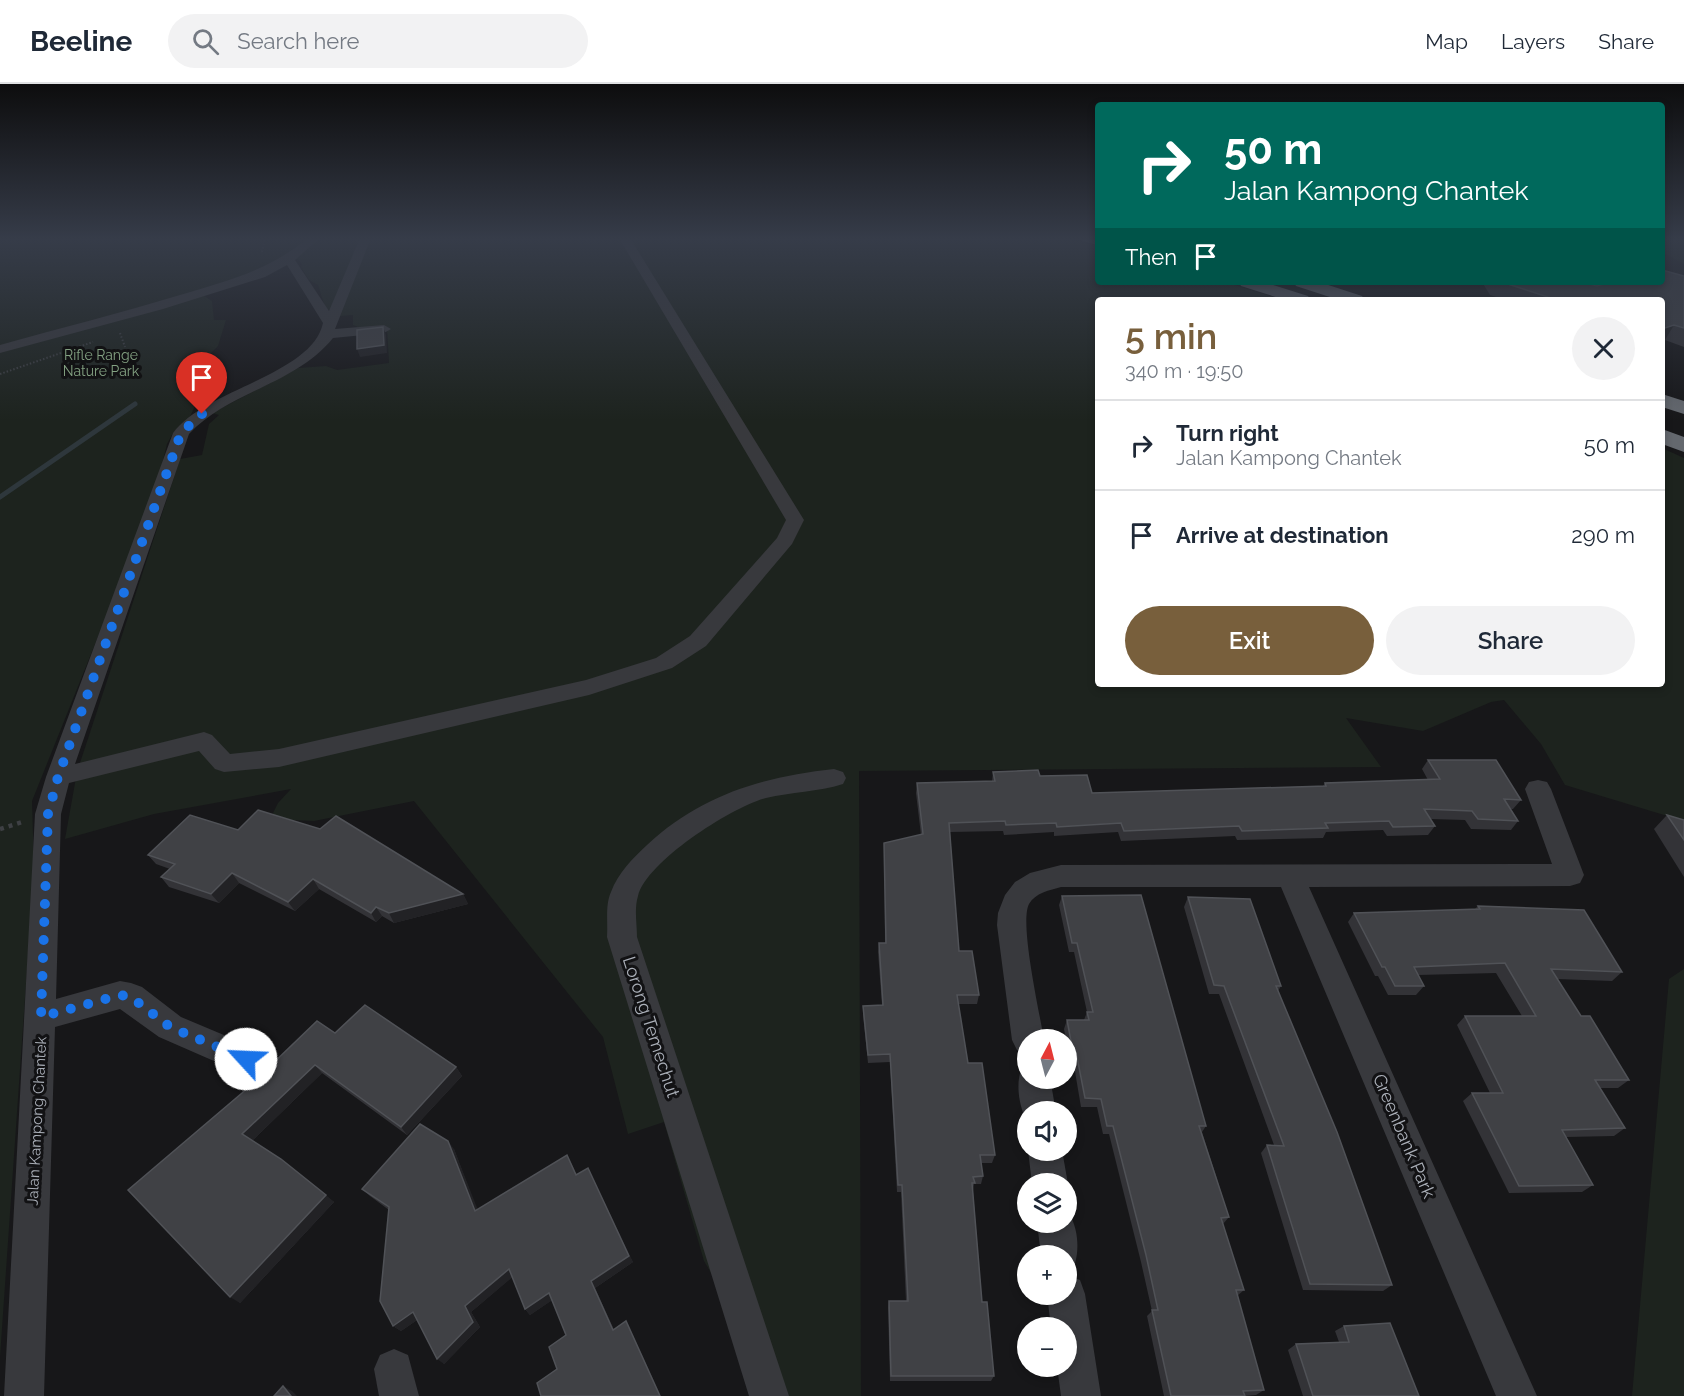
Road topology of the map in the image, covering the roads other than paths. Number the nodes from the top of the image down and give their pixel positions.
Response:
1 (180, 299) edge
2 (313, 299) edge
3 (341, 299) edge
4 (662, 299) edge
5 (330, 328) junction
6 (384, 329) edge
7 (0, 349) edge
8 (1665, 401) edge
9 (1684, 408) edge
10 (1665, 413) edge
11 (1684, 421) edge
12 (1665, 427) edge
13 (1684, 435) edge
14 (1665, 437) edge
15 (1684, 445) edge
16 (58, 777) junction
17 (834, 778) dead end
18 (1538, 789) dead end
19 (1291, 877) junction
20 (41, 1017) junction
21 (1026, 1029) edge
22 (246, 1059) dead end
23 (1068, 1305) edge
24 (24, 1396) edge
25 (769, 1396) edge
26 (1081, 1396) edge
27 (1517, 1396) edge

1 - 7 street
2 - 5 street
3 - 5 street
4 - 16 street
5 - 6 street
5 - 16 street, Jalan Kampong Chantek
8 - 9 highway
10 - 11 highway
12 - 13 highway
14 - 15 highway
16 - 20 street, Jalan Kampong Chantek
17 - 25 street, Lorong Temechut
18 - 19 street
19 - 21 street
19 - 27 street, Greenbank Park
20 - 22 street
20 - 24 street, Jalan Kampong Chantek
23 - 26 street

